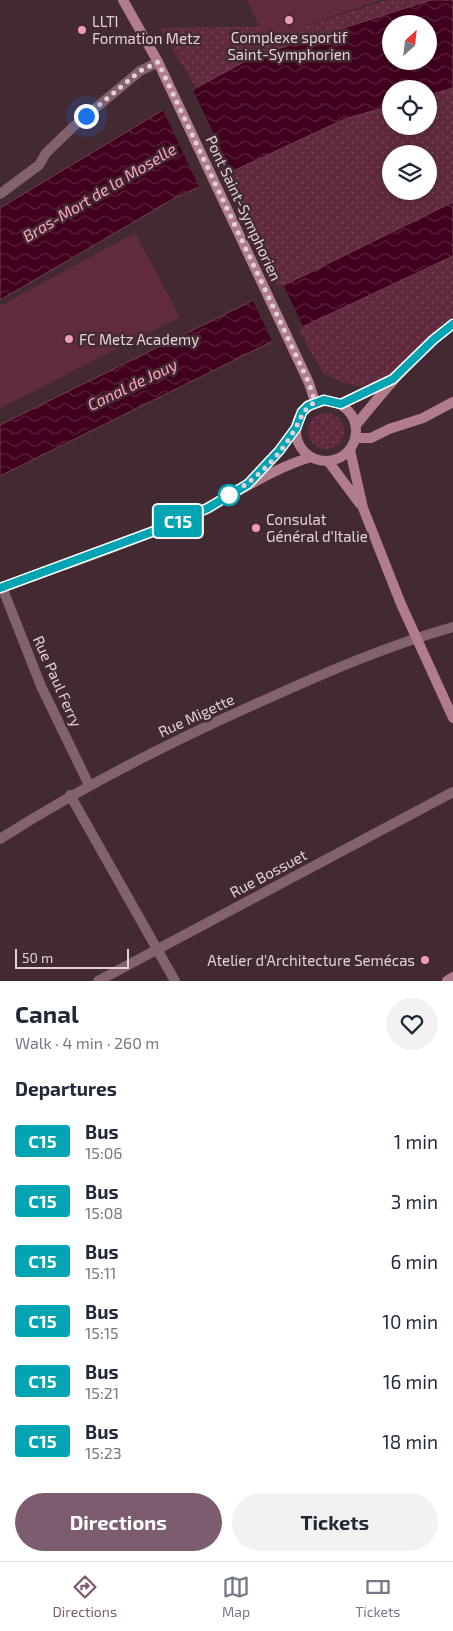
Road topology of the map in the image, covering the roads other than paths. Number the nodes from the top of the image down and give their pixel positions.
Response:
1 (123, 0) edge
2 (158, 62) junction
3 (0, 194) edge
4 (453, 324) edge
5 (393, 379) junction
6 (315, 402) junction
7 (453, 402) edge
8 (341, 404) junction
9 (356, 425) junction
10 (296, 428) junction
11 (356, 438) junction
12 (350, 450) junction
13 (311, 457) junction
14 (328, 461) junction
15 (248, 484) junction
16 (364, 508) junction
17 (1, 588) edge
18 (453, 627) edge
19 (415, 637) junction
20 (453, 718) edge
21 (89, 785) junction
22 (453, 792) edge
23 (70, 796) junction
24 (0, 839) edge
25 (156, 949) junction
26 (453, 977) edge
27 (98, 981) edge
28 (175, 981) edge
29 (447, 981) edge

1 - 2 main road, Pont Saint-Symphorien
2 - 3 street
2 - 6 main road, Pont Saint-Symphorien
4 - 5 main road
5 - 8 main road
5 - 9 main road
6 - 8 main road
6 - 10 main road
7 - 11 main road
8 - 9 main road
9 - 11 main road
10 - 13 main road
10 - 15 main road
11 - 12 main road
12 - 14 main road
12 - 16 main road
13 - 14 main road
13 - 15 main road
14 - 16 main road
15 - 17 main road
16 - 19 main road
17 - 21 street, Rue Paul Ferry
18 - 19 street, Rue Migette
19 - 20 main road
19 - 21 street, Rue Migette
21 - 23 street, Rue Migette
22 - 25 street, Rue Bossuet
23 - 24 street, Rue Migette
23 - 25 street
25 - 27 street, Rue Bossuet
25 - 28 street
26 - 29 main road

